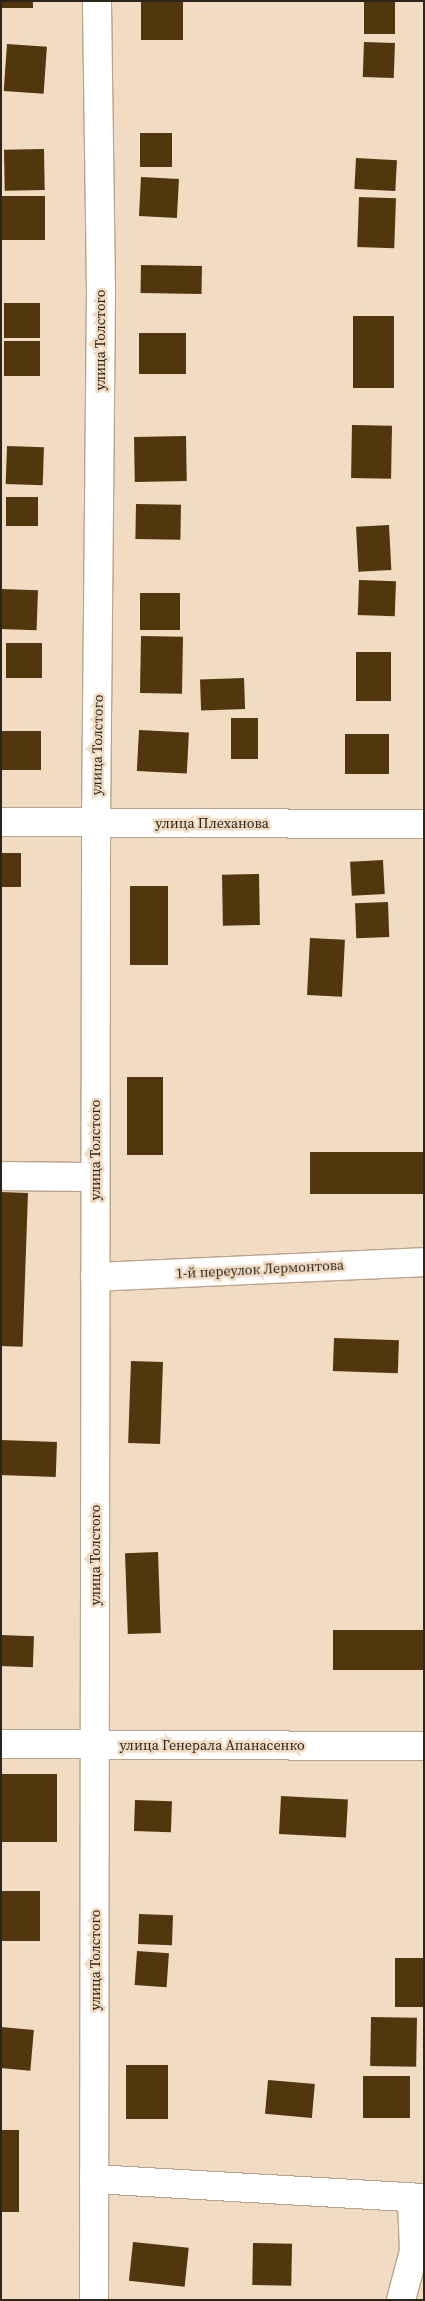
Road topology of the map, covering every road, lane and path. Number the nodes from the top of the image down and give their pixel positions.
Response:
1 (97, 1) edge
2 (1, 822) edge
3 (96, 823) junction
4 (424, 824) edge
5 (1, 1176) edge
6 (95, 1177) junction
7 (424, 1262) edge
8 (95, 1277) junction
9 (1, 1744) edge
10 (95, 1744) junction
11 (424, 1746) edge
12 (94, 2180) junction
13 (418, 2198) edge
14 (94, 2300) edge
15 (401, 2300) edge

1 - 3 street, улица Толстого
2 - 3 street, улица Плеханова
3 - 4 street, улица Плеханова
3 - 6 street, улица Толстого
5 - 6 street
6 - 8 street, улица Толстого
7 - 8 street, 1-й переулок Лермонтова
8 - 10 street, улица Толстого
9 - 10 street, улица Генерала Апанасенко
10 - 11 street, улица Генерала Апанасенко
10 - 12 street, улица Толстого
12 - 13 street
12 - 14 street, улица Толстого
13 - 15 street

